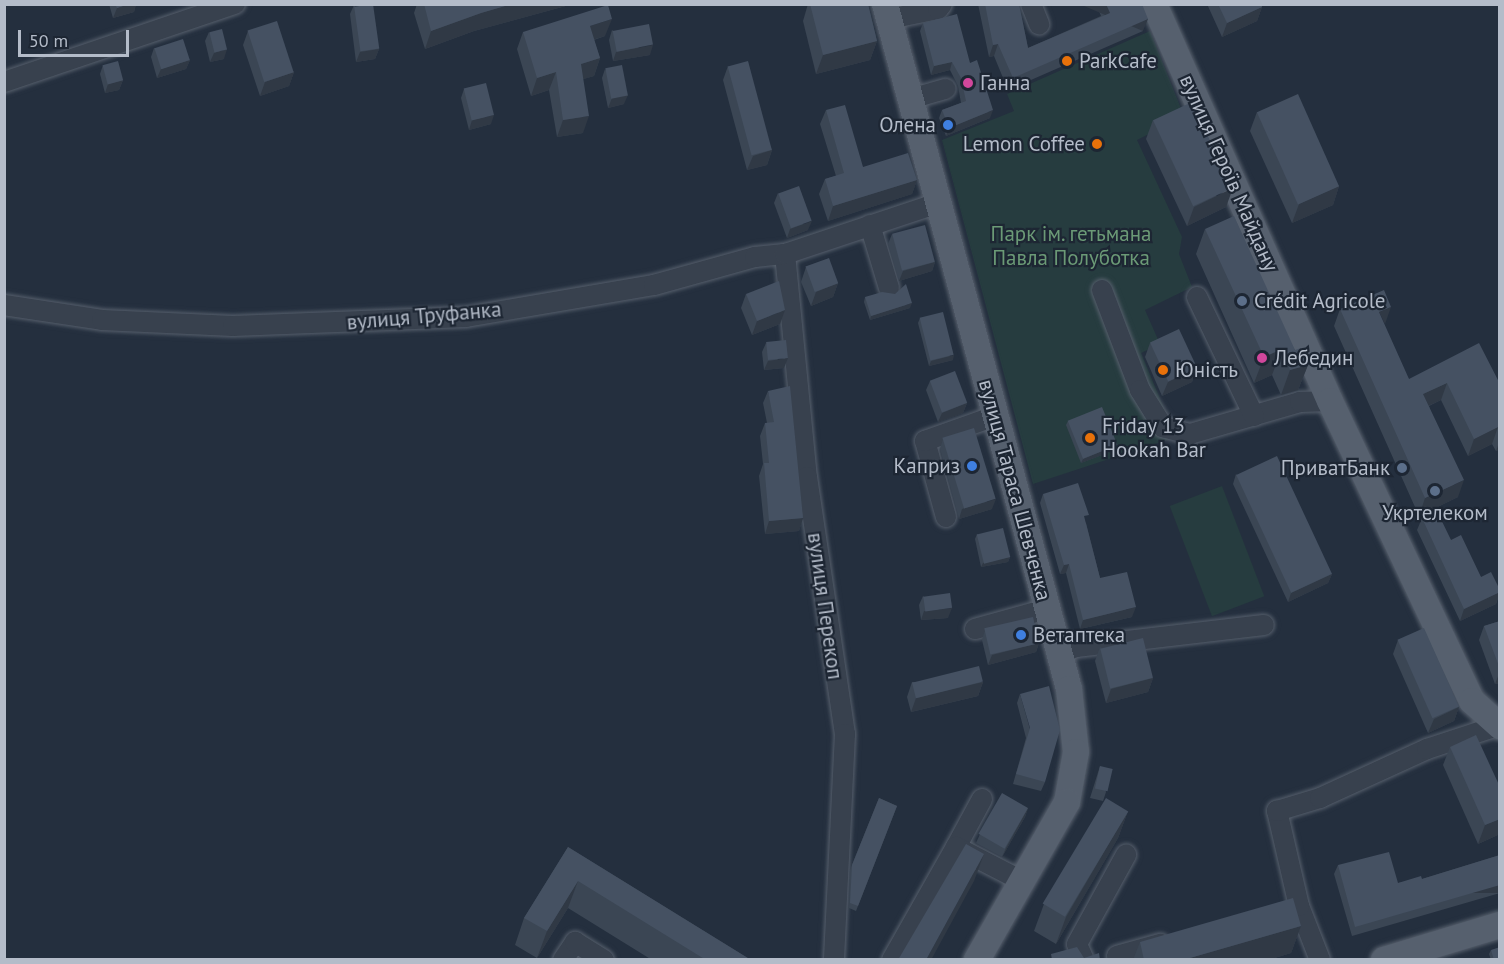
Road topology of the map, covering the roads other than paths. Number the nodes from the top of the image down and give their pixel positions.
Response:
1 (235, 4) edge
2 (942, 4) edge
3 (1031, 4) edge
4 (1154, 4) edge
5 (887, 12) edge
6 (173, 13) edge
7 (1039, 24) dead end
8 (5, 79) edge
9 (946, 89) dead end
10 (910, 99) junction
11 (938, 203) junction
12 (870, 225) junction
13 (785, 254) junction
14 (889, 288) dead end
15 (1102, 290) dead end
16 (1197, 297) dead end
17 (4, 305) edge
18 (1330, 401) junction
19 (994, 416) junction
20 (1254, 416) junction
21 (946, 517) dead end
22 (1047, 609) junction
23 (1264, 625) dead end
24 (975, 629) dead end
25 (1059, 653) junction
26 (1499, 726) edge
27 (982, 799) dead end
28 (956, 847) junction
29 (1126, 855) dead end
30 (1023, 880) junction
31 (1299, 906) junction
32 (1276, 913) edge
33 (1500, 925) edge
34 (1185, 937) edge
35 (1112, 958) edge
36 (563, 960) edge
37 (604, 960) edge
38 (834, 960) edge
39 (892, 960) edge
40 (977, 960) edge
41 (1084, 960) edge
42 (1320, 960) edge
43 (1384, 960) edge

1 - 6 street
2 - 5 street
3 - 7 street
4 - 18 main road, вулиця Героїв Майдану
5 - 10 main road, вулиця Тараса Шевченка
6 - 8 street
9 - 10 street
10 - 11 main road, вулиця Тараса Шевченка
11 - 12 street, вулиця Труфанка
11 - 19 main road, вулиця Тараса Шевченка
12 - 13 street, вулиця Труфанка
12 - 14 street
13 - 17 street, вулиця Труфанка
13 - 38 street, вулиця Перекоп
15 - 20 street
16 - 20 street
18 - 20 street
18 - 26 main road, вулиця Героїв Майдану
19 - 21 street
19 - 22 main road, вулиця Тараса Шевченка
22 - 24 street
22 - 25 main road, вулиця Тараса Шевченка
23 - 25 street
25 - 30 main road, вулиця Тараса Шевченка
26 - 31 street
27 - 28 street
28 - 30 street
28 - 39 street
29 - 41 street
30 - 40 main road, вулиця Тараса Шевченка
31 - 32 street
31 - 42 street
33 - 43 main road
34 - 35 street
36 - 37 street

